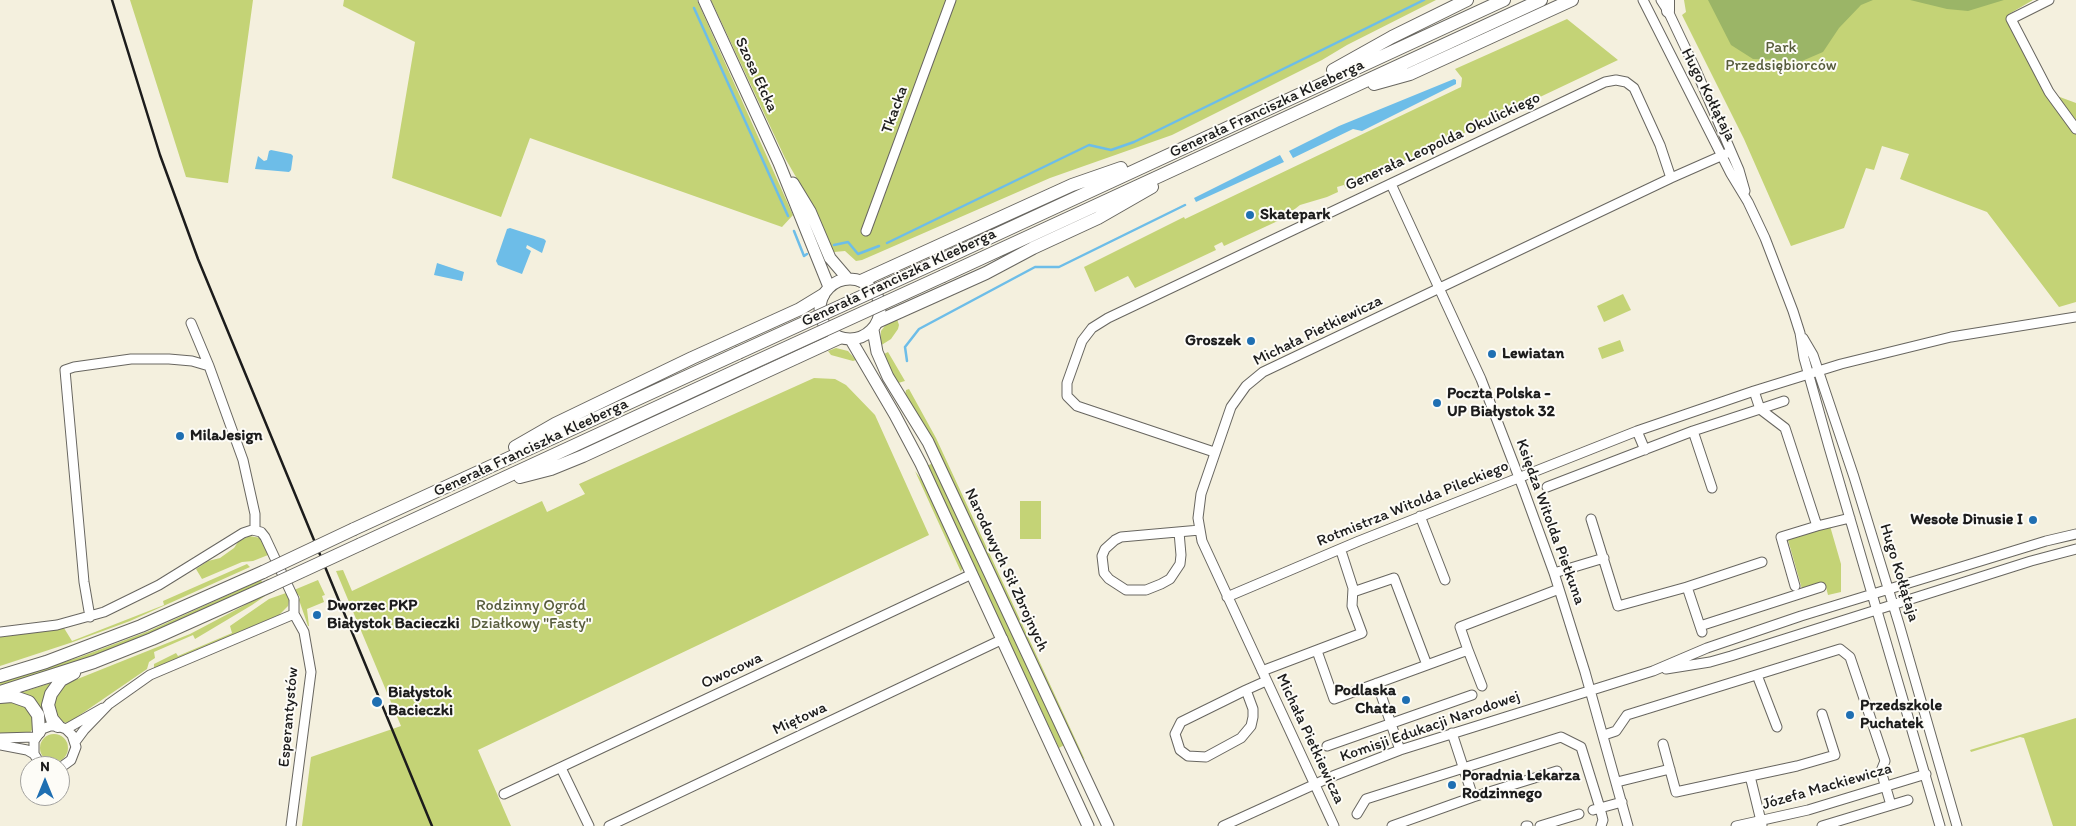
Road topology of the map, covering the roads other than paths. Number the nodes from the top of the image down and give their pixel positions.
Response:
1 (704, 0) edge
2 (951, 0) edge
3 (1467, 0) edge
4 (1504, 0) edge
5 (1541, 0) edge
6 (1572, 0) edge
7 (1642, 0) edge
8 (1661, 0) edge
9 (2049, 0) edge
10 (1668, 6) edge
11 (1342, 92) junction
12 (1280, 103) junction
13 (2076, 129) edge
14 (1726, 154) junction
15 (1167, 155) junction
16 (1192, 161) junction
17 (779, 163) junction
18 (1671, 178) junction
19 (1391, 184) junction
20 (801, 217) junction
21 (816, 223) junction
22 (866, 231) dead end
23 (848, 279) junction
24 (861, 280) junction
25 (1440, 289) junction
26 (826, 291) junction
27 (2076, 317) edge
28 (192, 323) dead end
29 (876, 326) junction
30 (845, 339) junction
31 (209, 366) junction
32 (1814, 372) junction
33 (1754, 391) junction
34 (1784, 401) dead end
35 (1760, 409) junction
36 (1637, 431) junction
37 (1693, 431) junction
38 (1645, 450) junction
39 (1214, 452) junction
40 (935, 455) junction
41 (920, 464) junction
42 (491, 465) junction
43 (1519, 478) junction
44 (500, 481) junction
45 (1547, 487) dead end
46 (1712, 488) dead end
47 (1420, 516) junction
48 (1850, 518) junction
49 (1591, 519) dead end
50 (1817, 526) junction
51 (255, 530) junction
52 (1200, 530) junction
53 (1179, 532) junction
54 (2076, 534) edge
55 (2076, 549) edge
56 (1342, 554) dead end
57 (1604, 558) junction
58 (1762, 562) dead end
59 (1554, 572) junction
60 (972, 574) junction
61 (1445, 580) dead end
62 (1795, 586) dead end
63 (1687, 587) junction
64 (1821, 587) dead end
65 (1559, 589) junction
66 (1889, 589) junction
67 (1353, 592) junction
68 (1873, 594) junction
69 (1228, 597) junction
70 (1894, 604) junction
71 (1877, 610) junction
72 (294, 614) junction
73 (90, 617) junction
74 (0, 632) edge
75 (1003, 640) junction
76 (1468, 650) junction
77 (1317, 651) junction
78 (94, 662) junction
79 (1427, 665) junction
80 (1653, 671) junction
81 (1262, 672) junction
82 (1758, 675) junction
83 (0, 676) edge
84 (1266, 681) junction
85 (1377, 684) junction
86 (1482, 686) dead end
87 (1246, 690) junction
88 (1590, 691) junction
89 (0, 692) edge
90 (1472, 695) dead end
91 (0, 697) edge
92 (109, 704) junction
93 (1822, 714) dead end
94 (1390, 722) junction
95 (62, 727) junction
96 (1777, 727) dead end
97 (1452, 733) junction
98 (37, 734) junction
99 (1604, 735) junction
100 (0, 738) edge
101 (75, 742) junction
102 (0, 744) edge
103 (1663, 744) dead end
104 (1327, 746) dead end
105 (1400, 750) junction
106 (34, 754) joint
107 (70, 761) edge
108 (1464, 767) junction
109 (561, 768) junction
110 (1670, 769) junction
111 (1557, 771) dead end
112 (1926, 774) junction
113 (1750, 776) junction
114 (1617, 782) junction
115 (1314, 784) junction
116 (1884, 787) junction
117 (504, 794) dead end
118 (1473, 797) junction
119 (1908, 800) dead end
120 (1622, 802) junction
121 (1891, 805) junction
122 (1100, 809) junction
123 (1596, 809) junction
124 (1357, 814) dead end
125 (1578, 814) dead end
126 (1086, 821) edge
127 (1762, 824) edge
128 (291, 826) edge
129 (589, 826) edge
130 (609, 826) edge
131 (1108, 826) edge
132 (1223, 826) edge
133 (1334, 826) edge
134 (1392, 826) edge
135 (1540, 826) edge
136 (1600, 826) edge
137 (1628, 826) edge
138 (1736, 826) edge
139 (1822, 826) edge
140 (1940, 826) edge
141 (1957, 826) edge

1 - 17 main road, Szosa Ełcka
2 - 22 street, Tkacka
3 - 12 highway
4 - 12 highway, Generała Franciszka Kleeberga
5 - 11 highway, Generała Franciszka Kleeberga
6 - 11 highway
7 - 14 street, Hugo Kołłątaja
8 - 10 street, Hugo Kołłątaja
9 - 13 street
10 - 14 street, Hugo Kołłątaja
11 - 16 highway, Generała Franciszka Kleeberga
12 - 15 highway, Generała Franciszka Kleeberga
14 - 18 street, Michała Pietkiewicza
14 - 32 street, Hugo Kołłątaja
15 - 24 highway
15 - 42 highway, Generała Franciszka Kleeberga, bridge
16 - 29 highway
16 - 44 highway, Generała Franciszka Kleeberga, bridge
17 - 20 main road, Szosa Ełcka
17 - 21 main road, Szosa Ełcka
18 - 19 street, Generała Leopolda Okulickiego
18 - 25 street, Michała Pietkiewicza
19 - 25 street, Księdza Witolda Pietkuna
19 - 39 street, Generała Leopolda Okulickiego
20 - 21 main road
20 - 26 main road, Szosa Ełcka
21 - 23 main road, Szosa Ełcka
23 - 24 main road
23 - 26 main road
24 - 29 main road
25 - 39 street, Michała Pietkiewicza
25 - 43 street, Księdza Witolda Pietkuna
26 - 30 main road
26 - 42 highway
27 - 32 street, Rotmistrza Witolda Pileckiego
28 - 31 street
29 - 30 main road
29 - 40 main road, Narodowych Sił Zbrojnych
30 - 41 main road, Narodowych Sił Zbrojnych
30 - 44 highway
31 - 51 street
31 - 73 street
32 - 33 street, Rotmistrza Witolda Pileckiego
32 - 48 street, Hugo Kołłątaja
32 - 66 street, Hugo Kołłątaja
33 - 35 street
33 - 36 street, Rotmistrza Witolda Pileckiego
34 - 35 street
35 - 37 street
35 - 50 street
36 - 38 street
36 - 43 street, Rotmistrza Witolda Pileckiego
37 - 38 street
37 - 46 street
38 - 45 street
39 - 52 street, Michała Pietkiewicza
40 - 41 main road
40 - 122 main road, Narodowych Sił Zbrojnych
41 - 60 main road, Narodowych Sił Zbrojnych
42 - 83 highway, Generała Franciszka Kleeberga, bridge
43 - 47 street, Rotmistrza Witolda Pileckiego
43 - 59 street, Księdza Witolda Pietkuna
44 - 78 highway, Generała Franciszka Kleeberga, bridge
47 - 61 street
47 - 69 street, Rotmistrza Witolda Pileckiego
48 - 50 street
48 - 68 street, Hugo Kołłątaja
49 - 57 street
50 - 62 street
51 - 72 street, Esperantystów
51 - 73 street
52 - 53 street
52 - 69 street, Michała Pietkiewicza
53 - 53 street
54 - 66 street, Komisji Edukacji Narodowej
55 - 70 street, Komisji Edukacji Narodowej
56 - 67 street
57 - 59 street
57 - 63 street
58 - 63 street
59 - 65 street, Księdza Witolda Pietkuna
60 - 75 main road, Narodowych Sił Zbrojnych
60 - 109 street, Owocowa
63 - 64 street
65 - 76 street
65 - 88 street, Księdza Witolda Pietkuna
66 - 68 street, Komisji Edukacji Narodowej
66 - 70 street, Hugo Kołłątaja
67 - 77 street
67 - 79 street
68 - 71 street, Hugo Kołłątaja
68 - 80 street, Komisji Edukacji Narodowej
69 - 81 street, Michała Pietkiewicza
70 - 71 street, Komisji Edukacji Narodowej
70 - 141 street, Hugo Kołłątaja
71 - 80 street, Komisji Edukacji Narodowej
71 - 112 street, Hugo Kołłątaja
72 - 92 street
72 - 128 street, Esperantystów
73 - 74 street
75 - 126 main road, Narodowych Sił Zbrojnych
75 - 130 street, Miętowa
76 - 79 street
76 - 86 street
77 - 81 street
77 - 85 street
78 - 89 highway
78 - 95 highway
79 - 85 street
80 - 88 street, Komisji Edukacji Narodowej
81 - 84 street, Michała Pietkiewicza
82 - 96 street
82 - 99 street
82 - 116 street
84 - 87 street
84 - 115 street, Michała Pietkiewicza
85 - 94 street
87 - 87 street
88 - 97 street, Komisji Edukacji Narodowej
88 - 99 street, Księdza Witolda Pietkuna
90 - 94 street
91 - 98 highway
92 - 95 street
92 - 101 street
93 - 113 street
94 - 104 street
94 - 105 street
95 - 98 street
95 - 101 street
97 - 105 street, Komisji Edukacji Narodowej
97 - 108 street
98 - 100 street
98 - 106 street
99 - 114 street, Księdza Witolda Pietkuna
101 - 107 street
102 - 106 street
103 - 110 street
105 - 115 street, Komisji Edukacji Narodowej
108 - 118 street
108 - 123 street
108 - 124 street
109 - 117 street, Owocowa
109 - 129 street
110 - 113 street
110 - 114 street
111 - 118 street
112 - 116 street, Józefa Mackiewicza
112 - 140 street, Hugo Kołłątaja
113 - 127 street
114 - 120 street, Księdza Witolda Pietkuna
115 - 132 street, Komisji Edukacji Narodowej
115 - 133 street, Michała Pietkiewicza
116 - 121 street
116 - 127 street, Józefa Mackiewicza
118 - 134 street
119 - 121 street
120 - 123 street
120 - 137 street, Księdza Witolda Pietkuna
121 - 139 street
122 - 126 main road
122 - 131 main road, Narodowych Sił Zbrojnych
123 - 136 street
125 - 135 street
127 - 138 street, Józefa Mackiewicza

